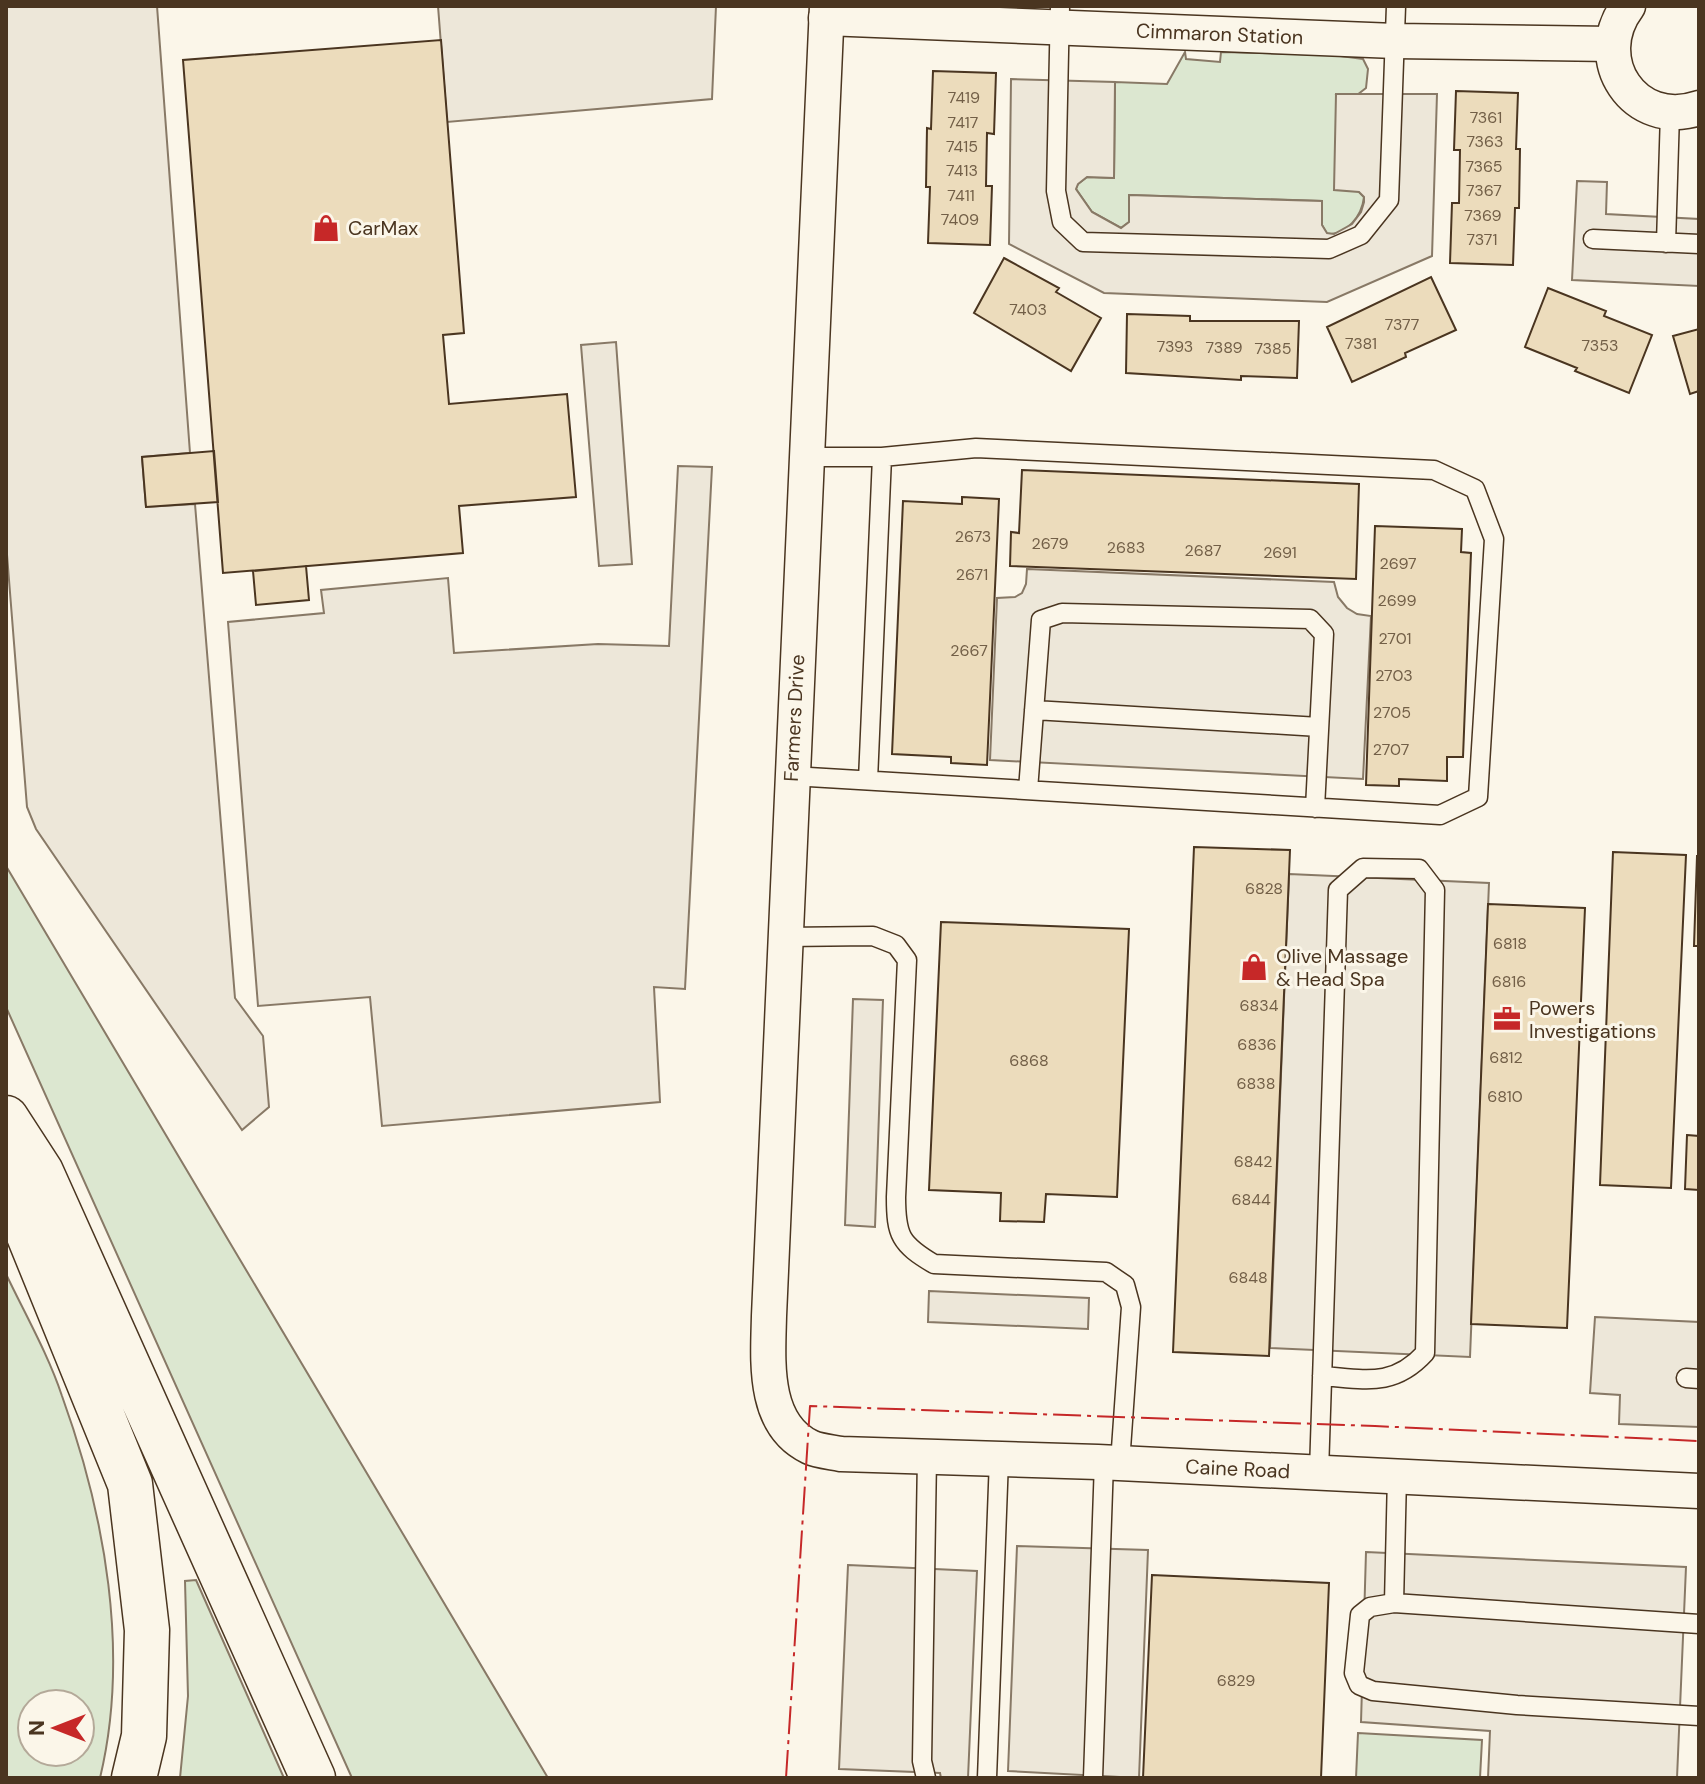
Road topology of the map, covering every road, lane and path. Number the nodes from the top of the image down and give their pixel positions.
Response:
1 (1396, 6) edge
2 (1628, 6) edge
3 (826, 12) edge
4 (1059, 17) edge
5 (1395, 41) junction
6 (1612, 44) junction
7 (1684, 110) edge
8 (1593, 239) dead end
9 (1666, 243) junction
10 (1699, 244) edge
11 (806, 457) junction
12 (882, 457) junction
13 (1034, 710) junction
14 (1319, 727) junction
15 (792, 776) junction
16 (868, 780) junction
17 (1028, 790) junction
18 (1315, 808) junction
19 (784, 937) junction
20 (6, 1118) edge
21 (6, 1179) edge
22 (1322, 1376) junction
23 (785, 1427) joint
24 (927, 1457) junction
25 (999, 1459) junction
26 (1112, 1463) junction
27 (1319, 1472) junction
28 (1397, 1476) junction
29 (1699, 1491) edge
30 (1394, 1603) junction
31 (1699, 1624) edge
32 (1699, 1716) edge
33 (134, 1778) edge
34 (313, 1778) edge
35 (926, 1778) edge
36 (987, 1778) edge
37 (1093, 1778) edge

1 - 5 lane
2 - 6 street
3 - 4 street, Cimmaron Station
3 - 11 street, Farmers Drive
4 - 5 street, Cimmaron Station
4 - 5 lane
5 - 6 street, Cimmaron Station
6 - 7 street
7 - 9 lane
8 - 9 lane
9 - 10 lane
11 - 12 lane
11 - 15 street, Farmers Drive
12 - 16 lane
12 - 18 lane
13 - 14 lane
13 - 14 lane
13 - 17 lane
14 - 18 lane
15 - 16 lane
15 - 19 street, Farmers Drive
16 - 17 lane
17 - 18 lane
19 - 23 street, Farmers Drive
19 - 26 lane
20 - 34 highway
21 - 33 highway
22 - 22 lane
22 - 27 lane
23 - 24 street, Caine Road
24 - 25 street, Caine Road
24 - 35 lane
25 - 26 street, Caine Road
25 - 36 lane
26 - 27 street, Caine Road
26 - 37 lane
27 - 28 street, Caine Road
28 - 29 street, Caine Road
28 - 30 lane
30 - 31 lane
30 - 32 lane

